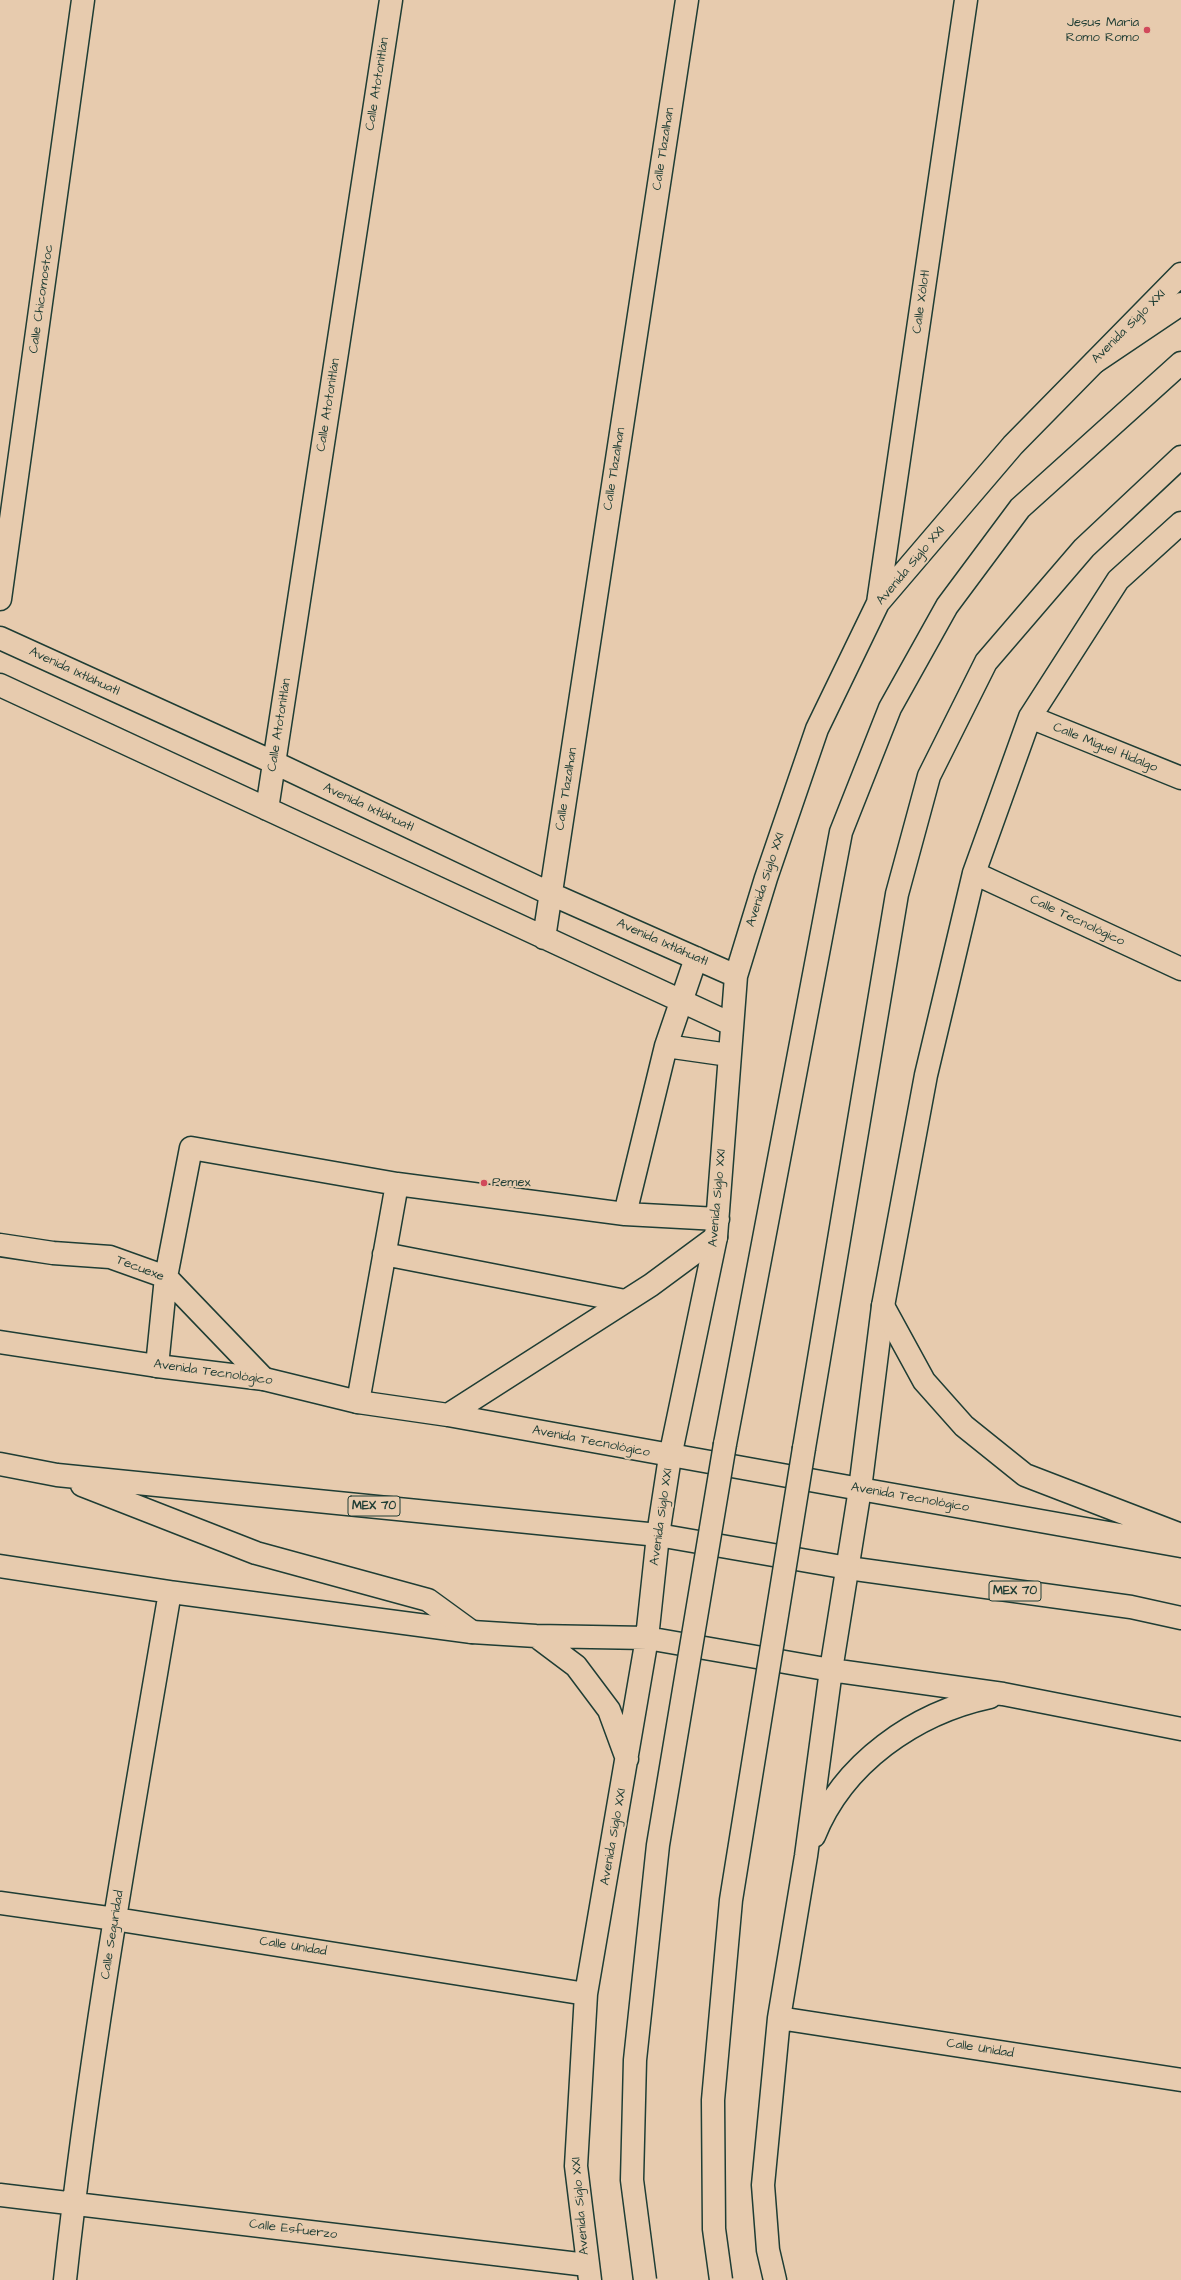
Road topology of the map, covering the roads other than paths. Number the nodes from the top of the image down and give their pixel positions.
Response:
1 (83, 0) edge
2 (391, 0) edge
3 (687, 0) edge
4 (966, 0) edge
5 (1181, 274) edge
6 (1181, 304) edge
7 (1095, 362) junction
8 (1181, 363) edge
9 (1181, 457) edge
10 (1181, 523) edge
11 (0, 599) edge
12 (878, 603) junction
13 (0, 638) edge
14 (0, 685) edge
15 (1030, 717) junction
16 (275, 764) junction
17 (1181, 778) edge
18 (267, 809) junction
19 (974, 874) junction
20 (551, 894) junction
21 (544, 938) junction
22 (696, 958) junction
23 (1181, 969) edge
24 (736, 976) junction
25 (682, 1002) junction
26 (731, 1024) junction
27 (666, 1046) junction
28 (729, 1055) junction
29 (397, 1184) junction
30 (625, 1214) junction
31 (717, 1228) junction
32 (0, 1245) edge
33 (384, 1254) junction
34 (166, 1277) junction
35 (625, 1301) junction
36 (883, 1306) junction
37 (0, 1342) edge
38 (157, 1366) junction
39 (264, 1378) junction
40 (358, 1402) junction
41 (448, 1415) junction
42 (670, 1456) junction
43 (0, 1464) edge
44 (57, 1475) junction
45 (860, 1489) junction
46 (658, 1535) junction
47 (1181, 1535) edge
48 (1181, 1546) edge
49 (0, 1566) edge
50 (848, 1568) junction
51 (170, 1592) junction
52 (1181, 1618) edge
53 (472, 1632) junction
54 (536, 1636) junction
55 (647, 1638) junction
56 (831, 1670) junction
57 (1003, 1694) junction
58 (1181, 1729) edge
59 (627, 1759) junction
60 (806, 1856) junction
61 (0, 1904) edge
62 (115, 1919) junction
63 (586, 1994) junction
64 (779, 2018) junction
65 (1181, 2080) edge
66 (0, 2195) edge
67 (73, 2204) junction
68 (588, 2273) edge
69 (65, 2280) edge
70 (645, 2280) edge
71 (721, 2280) edge
72 (775, 2280) edge

1 - 11 main road, Calle Chicomostoc
2 - 16 main road, Calle Atotonitlán
3 - 20 main road, Calle Tlazalhan
4 - 12 main road, Calle Xólotl
5 - 7 main road, Avenida Siglo XXI
6 - 7 main road
7 - 12 main road, Avenida Siglo XXI
8 - 70 main road, bridge
9 - 71 main road, bridge
10 - 15 main road
12 - 24 main road, Avenida Siglo XXI
13 - 16 main road, Avenida Ixtláhuatl
14 - 18 main road
15 - 17 main road, Calle Miguel Hidalgo
15 - 19 main road
16 - 18 main road, Calle Atotonitlán
16 - 20 main road, Avenida Ixtláhuatl
18 - 21 main road
19 - 23 main road, Calle Tecnológico
19 - 36 main road
20 - 21 main road, Calle Tlazalhan
20 - 22 main road, Avenida Ixtláhuatl
21 - 25 main road
22 - 24 main road, Avenida Ixtláhuatl
22 - 25 main road
24 - 26 main road, Avenida Siglo XXI
25 - 26 main road
25 - 27 main road
26 - 28 main road, Avenida Siglo XXI
27 - 28 main road
27 - 30 main road
28 - 31 main road, Avenida Siglo XXI
29 - 30 main road
29 - 33 main road
29 - 34 main road
30 - 31 main road
31 - 35 main road
31 - 42 main road, Avenida Siglo XXI
32 - 34 main road, Tecuexe
33 - 35 main road
33 - 40 main road
34 - 38 main road
34 - 39 main road, Tecuexe
35 - 41 main road
36 - 45 main road
36 - 47 main road
37 - 38 main road, Avenida Tecnológico
38 - 39 main road, Avenida Tecnológico
39 - 40 main road, Avenida Tecnológico
40 - 41 main road, Avenida Tecnológico
41 - 42 main road, Avenida Tecnológico
42 - 45 main road, Avenida Tecnológico
42 - 46 main road, Avenida Siglo XXI
43 - 44 main road, MEX 70
44 - 46 main road, MEX 70
44 - 53 main road
45 - 48 main road, Avenida Tecnológico
45 - 50 main road
46 - 50 main road, MEX 70
46 - 55 main road, Avenida Siglo XXI
49 - 51 main road
50 - 52 main road, MEX 70
50 - 56 main road
51 - 53 main road
51 - 62 main road, Calle Seguridad
53 - 54 main road
54 - 55 main road
54 - 59 main road
55 - 56 main road
55 - 59 main road, Avenida Siglo XXI
56 - 57 main road
56 - 60 main road
57 - 58 main road
57 - 60 main road
59 - 63 main road, Avenida Siglo XXI
60 - 64 main road
61 - 62 main road, Calle Unidad
62 - 63 main road, Calle Unidad
62 - 67 main road, Calle Seguridad
63 - 68 main road, Avenida Siglo XXI
64 - 65 main road, Calle Unidad
64 - 72 main road
66 - 67 main road, Calle Esfuerzo
67 - 68 main road, Calle Esfuerzo
67 - 69 main road, Calle Seguridad

